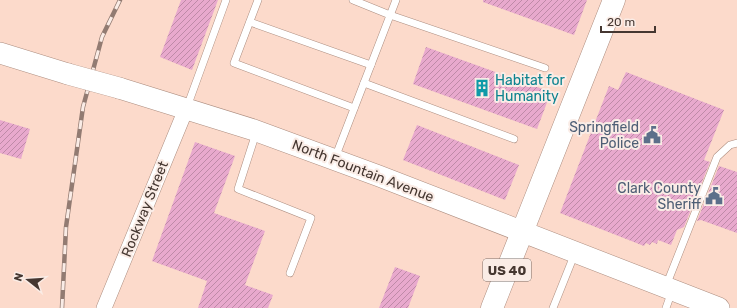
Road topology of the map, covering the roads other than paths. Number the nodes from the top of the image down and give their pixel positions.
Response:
1 (226, 0) edge
2 (258, 0) edge
3 (353, 0) edge
4 (396, 0) edge
5 (614, 0) edge
6 (390, 15) junction
7 (250, 22) junction
8 (0, 53) edge
9 (370, 65) junction
10 (545, 68) dead end
11 (364, 83) junction
12 (354, 108) junction
13 (186, 109) junction
14 (256, 131) junction
15 (514, 139) dead end
16 (737, 143) edge
17 (334, 160) junction
18 (522, 233) junction
19 (575, 253) junction
20 (290, 273) dead end
21 (668, 295) edge
22 (104, 308) edge
23 (492, 308) edge
24 (553, 308) edge
25 (718, 308) edge

1 - 13 lane
2 - 7 lane
3 - 6 lane
4 - 6 lane
5 - 18 main road, US 40
6 - 9 lane
6 - 10 lane
7 - 9 lane
7 - 12 lane
8 - 13 street, North Fountain Avenue, bridge
9 - 11 lane
11 - 12 lane
11 - 15 lane
12 - 17 lane
13 - 14 street, North Fountain Avenue
13 - 22 street, Rockway Street
14 - 17 street, North Fountain Avenue
14 - 20 lane
16 - 21 lane
17 - 18 street, North Fountain Avenue
18 - 19 street, North Fountain Avenue
18 - 23 main road, US 40
19 - 21 street, North Fountain Avenue
19 - 24 lane
21 - 25 street, North Fountain Avenue

